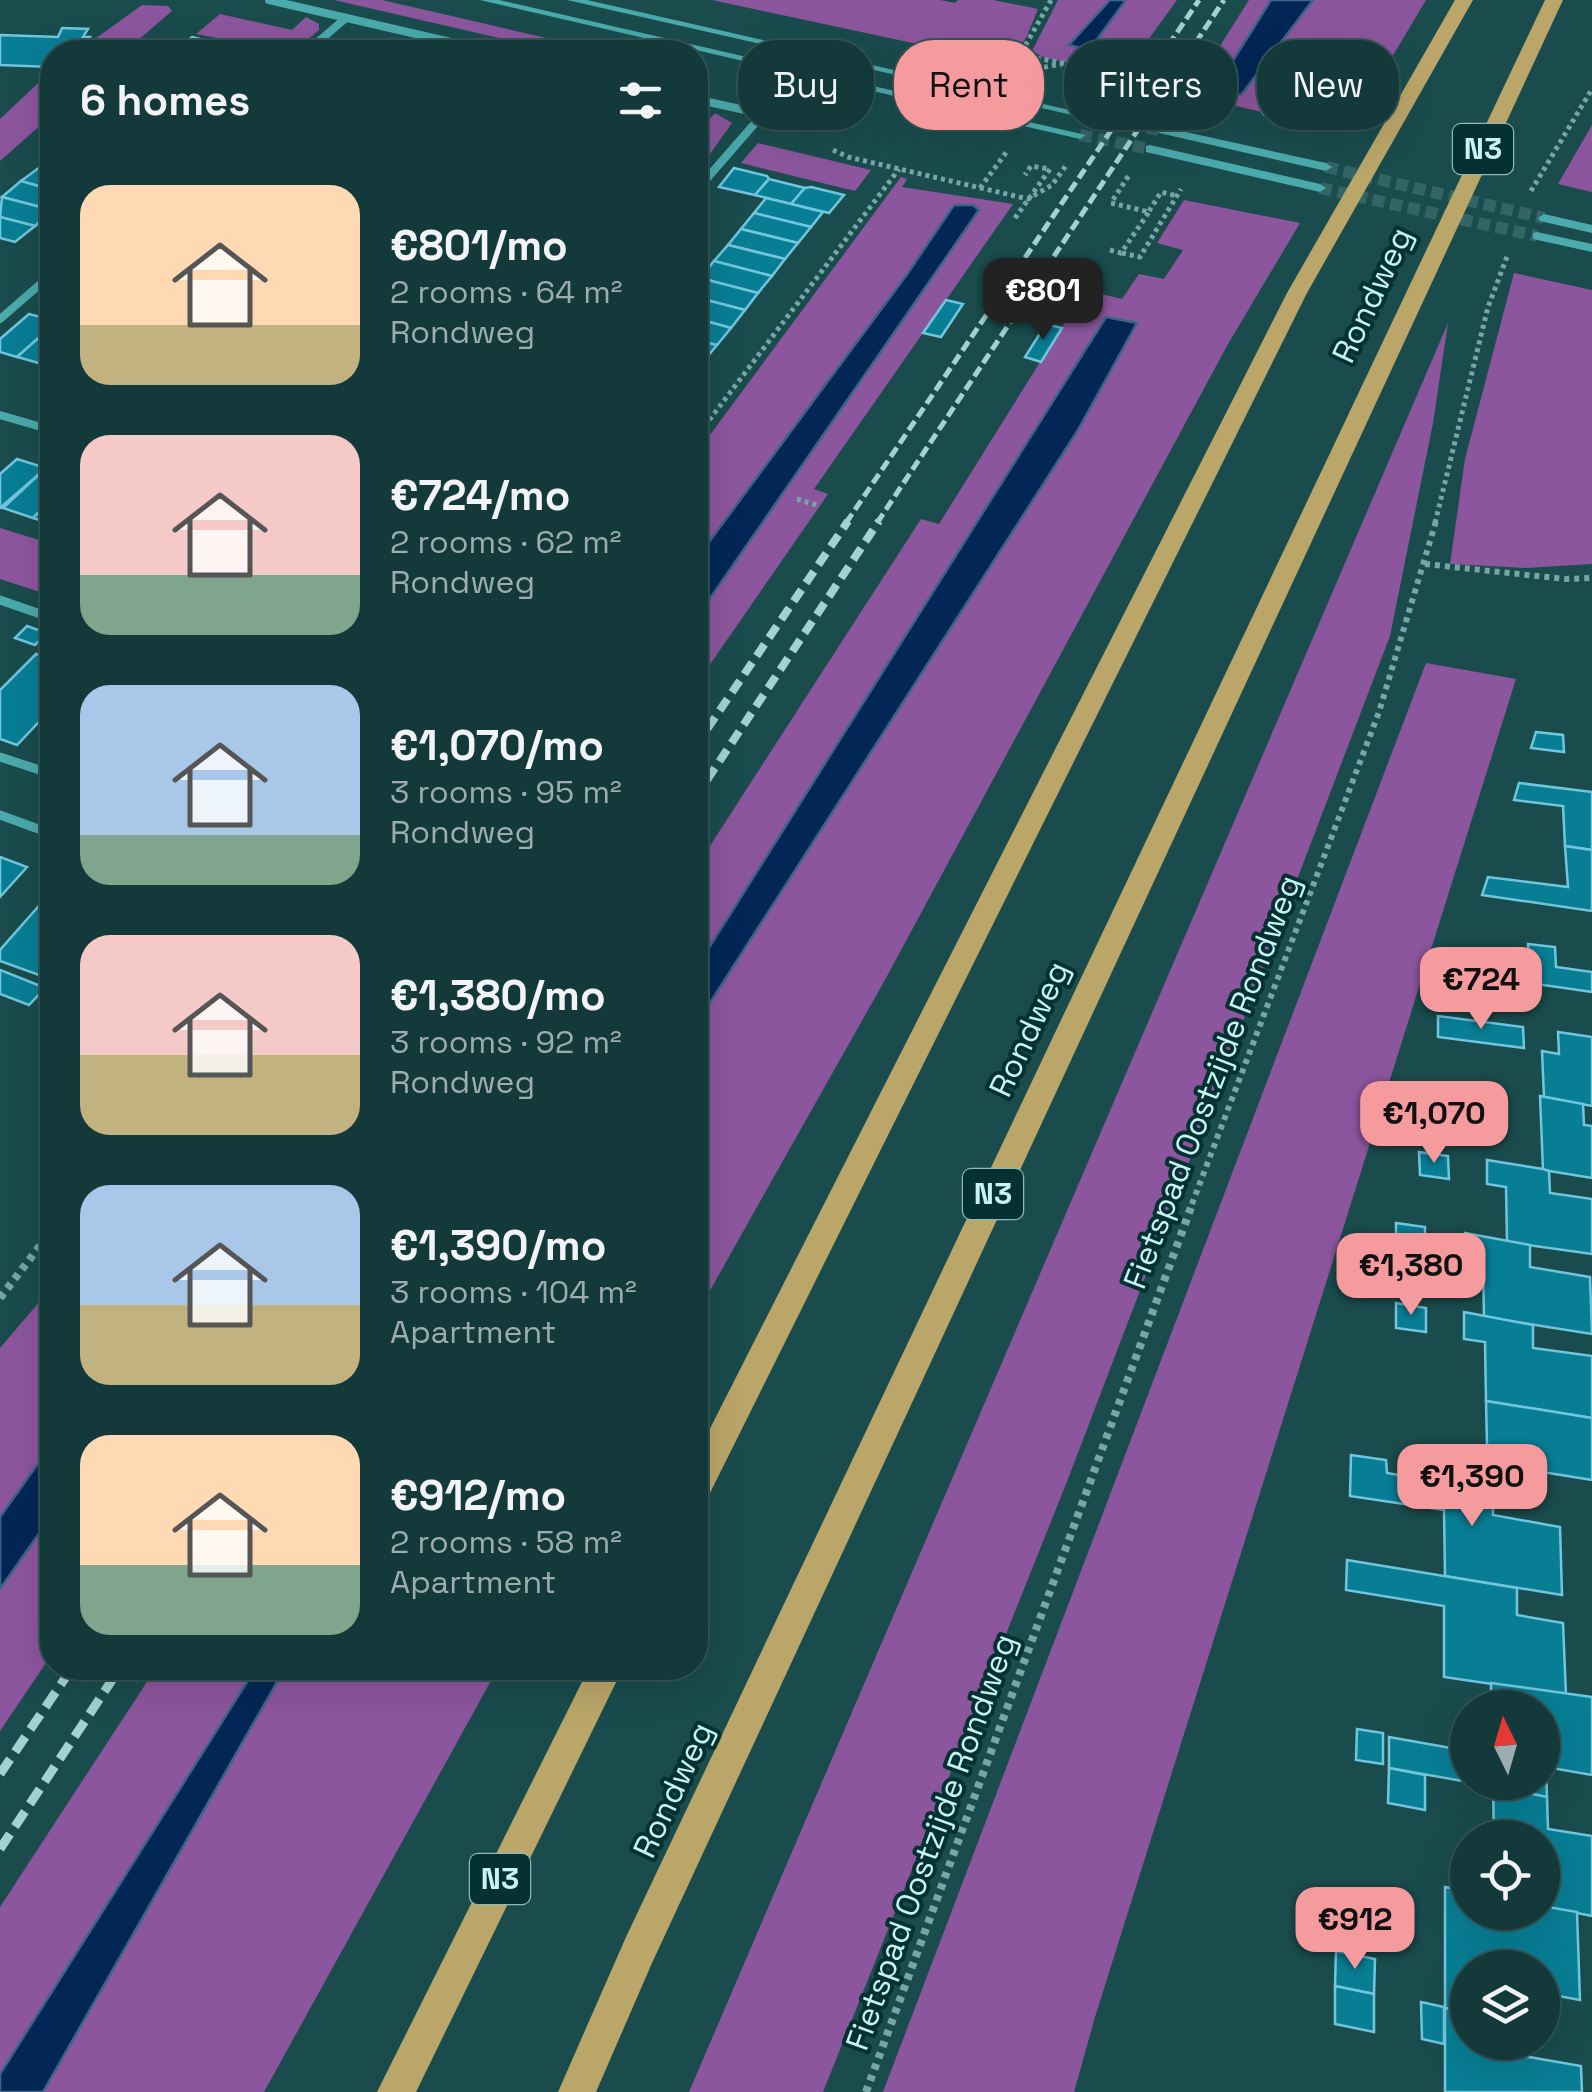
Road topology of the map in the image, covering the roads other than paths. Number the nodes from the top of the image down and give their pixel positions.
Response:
1 (269, 0) edge
2 (485, 0) edge
3 (572, 0) edge
4 (1464, 0) edge
5 (1554, 0) edge
6 (346, 18) junction
7 (320, 40) edge
8 (442, 40) edge
9 (661, 40) edge
10 (708, 51) edge
11 (708, 102) edge
12 (1064, 110) edge
13 (1162, 131) tunnel mouth
14 (1080, 135) tunnel mouth
15 (1150, 150) tunnel mouth
16 (1326, 167) tunnel mouth
17 (708, 177) edge
18 (1320, 188) tunnel mouth
19 (1544, 218) tunnel mouth
20 (1592, 229) edge
21 (1537, 236) tunnel mouth
22 (1592, 248) edge
23 (40, 284) edge
24 (0, 318) edge
25 (0, 415) edge
26 (40, 427) edge
27 (0, 600) edge
28 (40, 614) edge
29 (0, 757) edge
30 (40, 770) edge
31 (0, 816) edge
32 (40, 830) edge
33 (708, 1465) edge
34 (600, 1680) edge
35 (396, 2092) edge
36 (576, 2092) edge

1 - 6 street
2 - 9 street
3 - 12 street
4 - 33 highway, Rondweg
5 - 36 highway, Rondweg / N3
6 - 7 street
6 - 8 street
10 - 14 street
11 - 17 street
13 - 16 street
15 - 18 street
19 - 20 street
21 - 22 street
23 - 24 street
25 - 26 street
27 - 28 street
29 - 30 street
31 - 32 street
34 - 35 highway, N3

